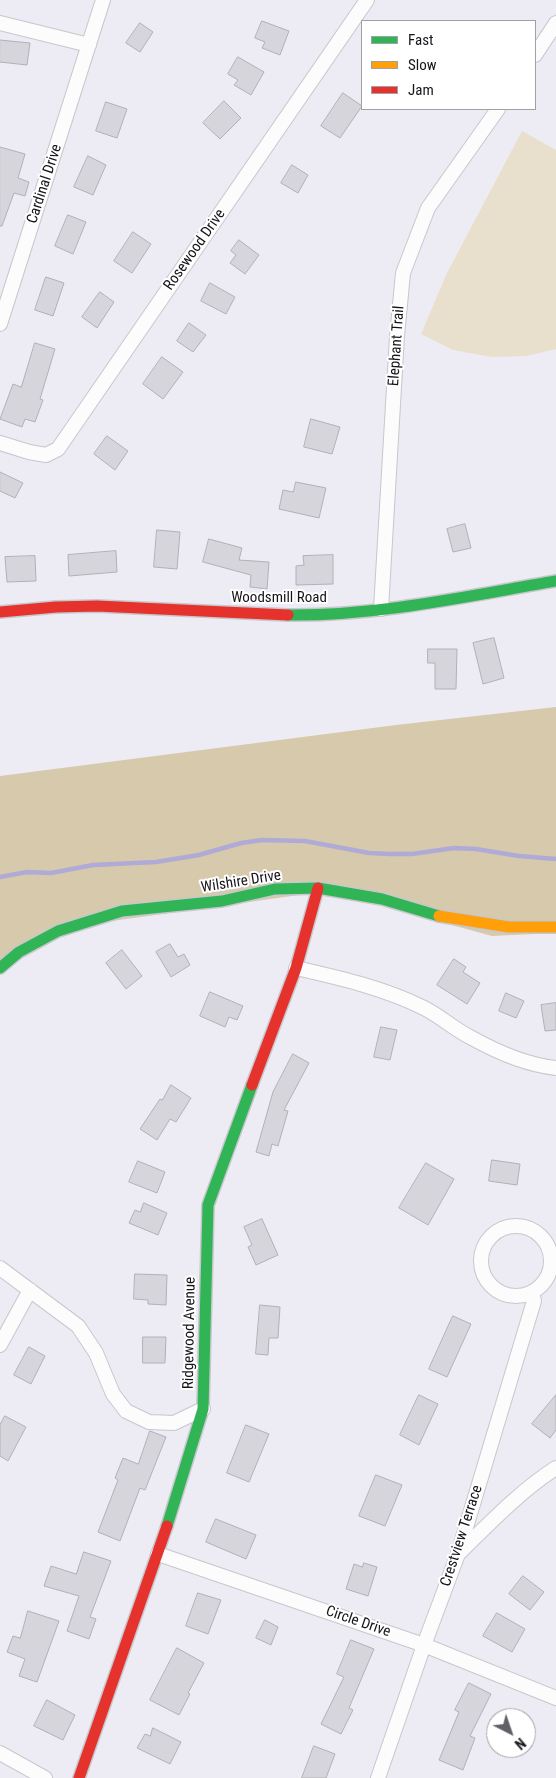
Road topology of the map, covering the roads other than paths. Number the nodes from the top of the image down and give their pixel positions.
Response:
1 (103, 0) edge
2 (367, 0) edge
3 (0, 23) edge
4 (556, 24) edge
5 (89, 45) junction
6 (536, 54) edge
7 (497, 110) edge
8 (0, 324) edge
9 (0, 443) edge
10 (556, 581) edge
11 (381, 609) junction
12 (0, 612) edge
13 (318, 888) junction
14 (556, 927) edge
15 (0, 968) edge
16 (296, 968) junction
17 (556, 1068) edge
18 (0, 1268) edge
19 (30, 1290) junction
20 (532, 1292) junction
21 (0, 1345) edge
22 (203, 1409) junction
23 (556, 1468) edge
24 (158, 1554) junction
25 (458, 1554) junction
26 (424, 1644) junction
27 (556, 1698) edge
28 (0, 1753) edge
29 (46, 1778) edge
30 (79, 1778) edge
31 (378, 1778) edge

1 - 5 street, Cardinal Drive
2 - 9 street, Rosewood Drive
3 - 5 street
4 - 6 street
5 - 8 street, Cardinal Drive
7 - 11 street, Elephant Trail
10 - 11 street, Woodsmill Road
11 - 12 street, Woodsmill Road
13 - 14 street, Wilshire Drive
13 - 15 street, Wilshire Drive
13 - 16 street, Ridgewood Avenue
16 - 17 street
16 - 22 street, Ridgewood Avenue
18 - 19 street
19 - 21 street
19 - 22 street
20 - 20 street
20 - 25 street, Crestview Terrace
22 - 24 street, Ridgewood Avenue
23 - 25 street
24 - 26 street, Circle Drive
24 - 30 street, Ridgewood Avenue
25 - 26 street, Crestview Terrace
26 - 27 street, Circle Drive
26 - 31 street, Crestview Terrace
28 - 29 street

